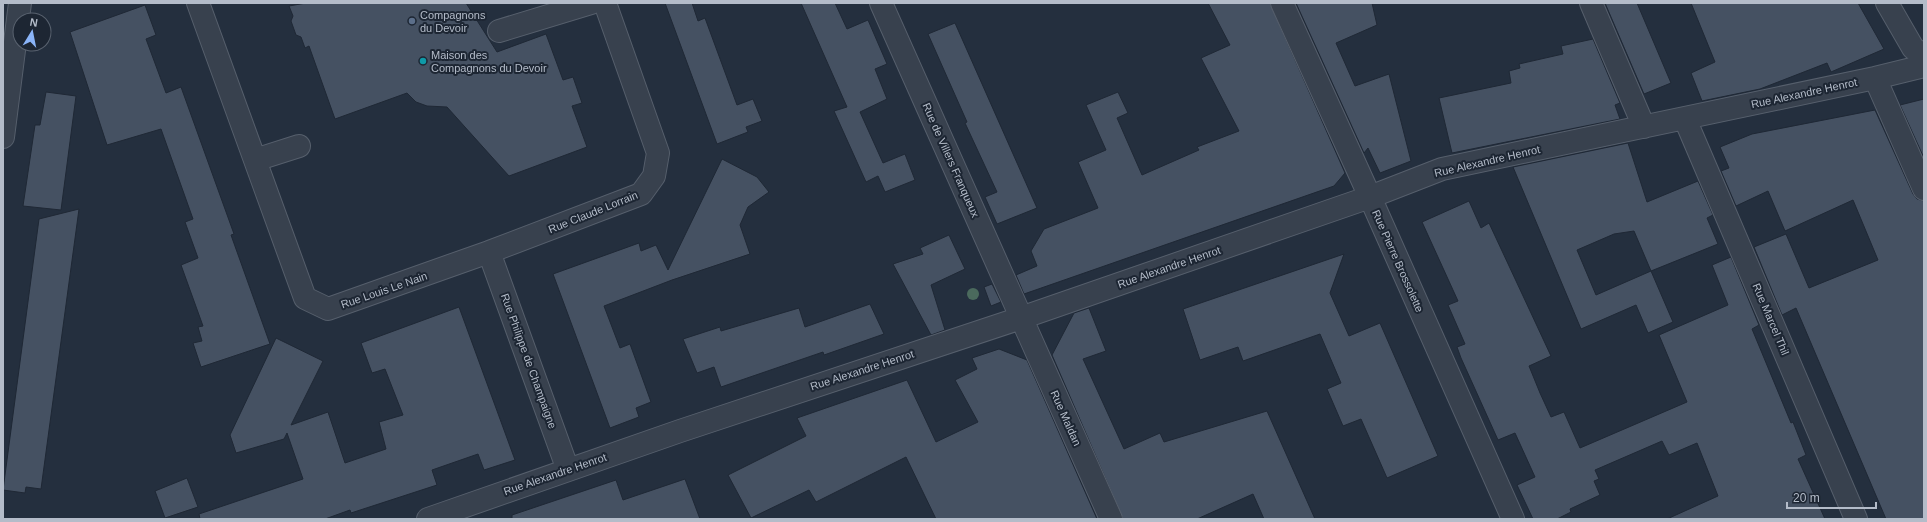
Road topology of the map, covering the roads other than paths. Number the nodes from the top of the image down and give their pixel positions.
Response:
1 (198, 3) edge
2 (591, 3) edge
3 (605, 3) edge
4 (881, 3) edge
5 (1282, 3) edge
6 (1591, 3) edge
7 (1887, 3) edge
8 (18, 6) edge
9 (499, 31) dead end
10 (1924, 56) edge
11 (1924, 66) edge
12 (1876, 78) junction
13 (1685, 118) junction
14 (1644, 127) junction
15 (3, 137) edge
16 (299, 146) dead end
17 (255, 160) junction
18 (1924, 189) edge
19 (1370, 197) junction
20 (490, 252) junction
21 (1021, 318) junction
22 (568, 470) junction
23 (428, 519) edge
24 (1111, 519) edge
25 (1513, 519) edge
26 (1856, 519) edge

1 - 17 street, Rue Louis Le Nain
2 - 9 street
3 - 20 street, Rue Claude Lorrain
4 - 21 street, Rue de Villers Franqueux
5 - 19 street, Rue Pierre Brossolette
6 - 14 street
7 - 10 street
8 - 15 street
11 - 12 street, Rue Alexandre Henrot
12 - 13 street, Rue Alexandre Henrot
12 - 18 street
13 - 14 street, Rue Alexandre Henrot
13 - 26 street, Rue Marcel Thil
14 - 19 street, Rue Alexandre Henrot
16 - 17 street
17 - 20 street, Rue Louis Le Nain
19 - 21 street, Rue Alexandre Henrot
19 - 25 street, Rue Pierre Brossolette
20 - 22 street, Rue Philippe de Champaigne
21 - 22 street, Rue Alexandre Henrot
21 - 24 street, Rue Maldan
22 - 23 street, Rue Alexandre Henrot

